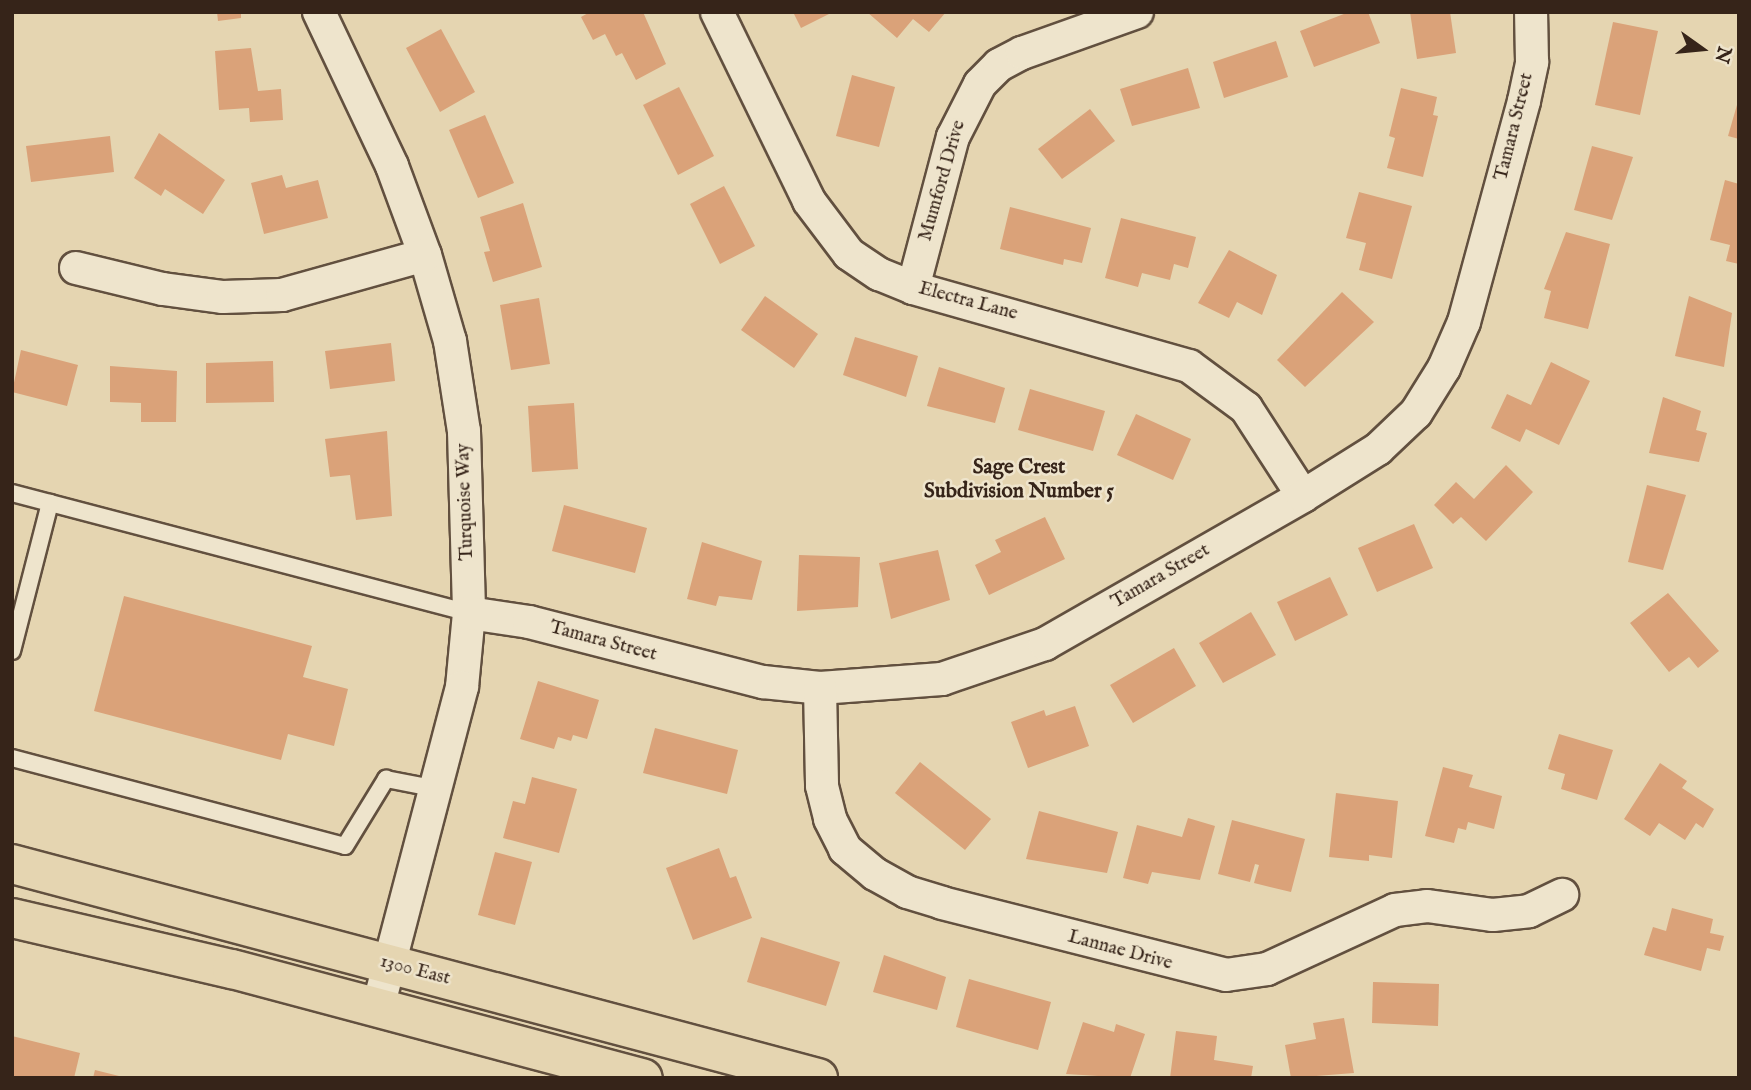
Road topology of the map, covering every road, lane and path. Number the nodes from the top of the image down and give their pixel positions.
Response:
1 (319, 12) edge
2 (717, 12) edge
3 (1137, 12) edge
4 (1531, 12) edge
5 (425, 255) junction
6 (76, 268) dead end
7 (913, 288) junction
8 (12, 493) edge
9 (1303, 496) junction
10 (50, 503) junction
11 (468, 613) junction
12 (12, 651) edge
13 (820, 688) junction
14 (12, 758) edge
15 (438, 789) junction
16 (12, 864) edge
17 (1562, 895) dead end
18 (12, 918) edge
19 (390, 964) junction
20 (378, 1008) junction
21 (643, 1078) edge
22 (818, 1078) edge

1 - 5 street, Turquoise Way
2 - 7 street, Electra Lane
3 - 7 street, Mumford Drive
4 - 9 street, Tamara Street
5 - 6 street
5 - 11 street, Turquoise Way
7 - 9 street, Electra Lane
8 - 10 lane
9 - 13 street, Tamara Street
10 - 11 lane
10 - 12 lane
11 - 13 street, Tamara Street
11 - 15 street, Turquoise Way
13 - 17 street, Lannae Drive
14 - 15 lane
15 - 19 street, Turquoise Way
16 - 19 main road, 1300 East
18 - 20 main road
19 - 20 street, Turquoise Way
19 - 22 main road, 1300 East
20 - 21 main road

